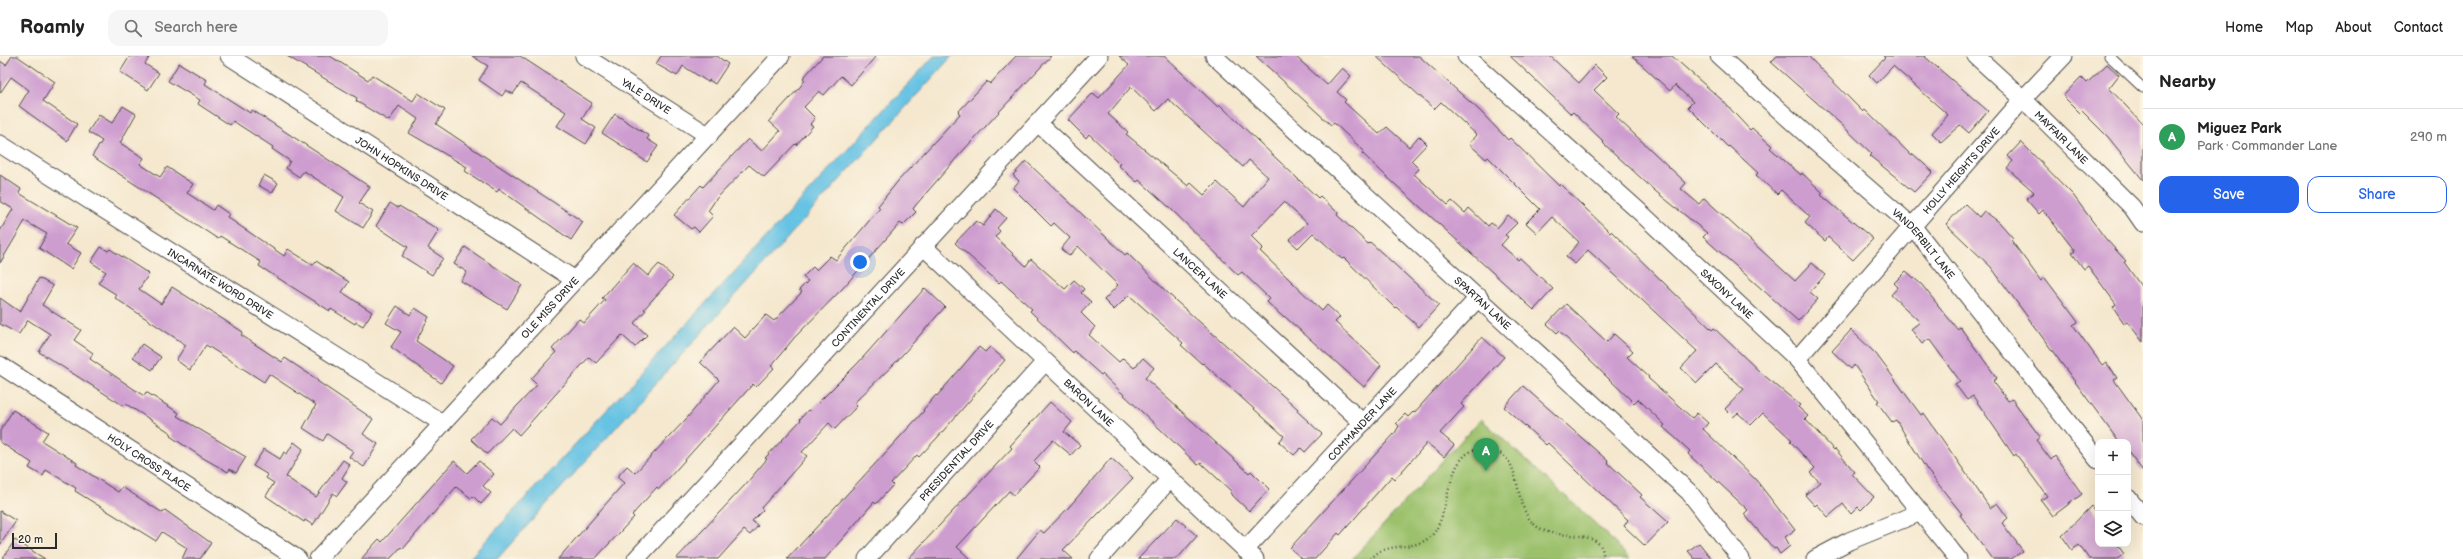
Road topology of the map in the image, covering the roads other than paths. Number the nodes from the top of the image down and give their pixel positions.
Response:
1 (229, 56) edge
2 (584, 56) edge
3 (781, 56) edge
4 (1099, 56) edge
5 (1214, 56) edge
6 (1466, 56) edge
7 (1719, 56) edge
8 (1976, 56) edge
9 (2064, 56) edge
10 (2109, 56) edge
11 (2143, 88) edge
12 (2023, 99) junction
13 (1038, 123) junction
14 (709, 136) junction
15 (0, 144) edge
16 (2143, 223) edge
17 (1913, 227) junction
18 (923, 246) junction
19 (575, 280) junction
20 (1479, 297) junction
21 (1797, 359) junction
22 (1046, 362) junction
23 (0, 365) edge
24 (442, 423) junction
25 (1363, 423) junction
26 (2095, 456) edge
27 (1169, 480) junction
28 (2131, 502) edge
29 (1921, 512) junction
30 (2143, 517) edge
31 (1250, 555) edge
32 (298, 559) edge
33 (318, 559) edge
34 (636, 559) edge
35 (867, 559) edge
36 (1099, 559) edge
37 (1741, 559) edge
38 (1815, 559) edge
39 (1958, 559) edge

1 - 19 street, JOHN HOPKINS DRIVE
2 - 14 street, YALE DRIVE
3 - 14 street, OLE MISS DRIVE
4 - 13 street, CONTINENTAL DRIVE
5 - 20 street, SPARTAN LANE
6 - 21 street, SAXONY LANE
7 - 17 street, VANDERBILT LANE
8 - 12 street, MAYFAIR LANE
9 - 12 street, HOLLY HEIGHTS DRIVE
10 - 11 lane
12 - 16 street, MAYFAIR LANE
12 - 17 street, HOLLY HEIGHTS DRIVE
13 - 18 street, CONTINENTAL DRIVE
13 - 25 street, LANCER LANE
14 - 19 street, OLE MISS DRIVE
15 - 24 street, INCARNATE WORD DRIVE
17 - 21 street, HOLLY HEIGHTS DRIVE
17 - 26 street, VANDERBILT LANE
18 - 22 street, BARON LANE
18 - 34 street, CONTINENTAL DRIVE
19 - 24 street, OLE MISS DRIVE
20 - 25 street, COMMANDER LANE
20 - 37 street, SPARTAN LANE
21 - 29 street, SAXONY LANE
22 - 27 street, BARON LANE
22 - 35 street, PRESIDENTIAL DRIVE
23 - 32 street, HOLY CROSS PLACE
24 - 33 street, OLE MISS DRIVE
25 - 31 street, COMMANDER LANE
27 - 31 street, BARON LANE
27 - 36 street
28 - 30 street
29 - 38 street
29 - 39 street, SAXONY LANE

